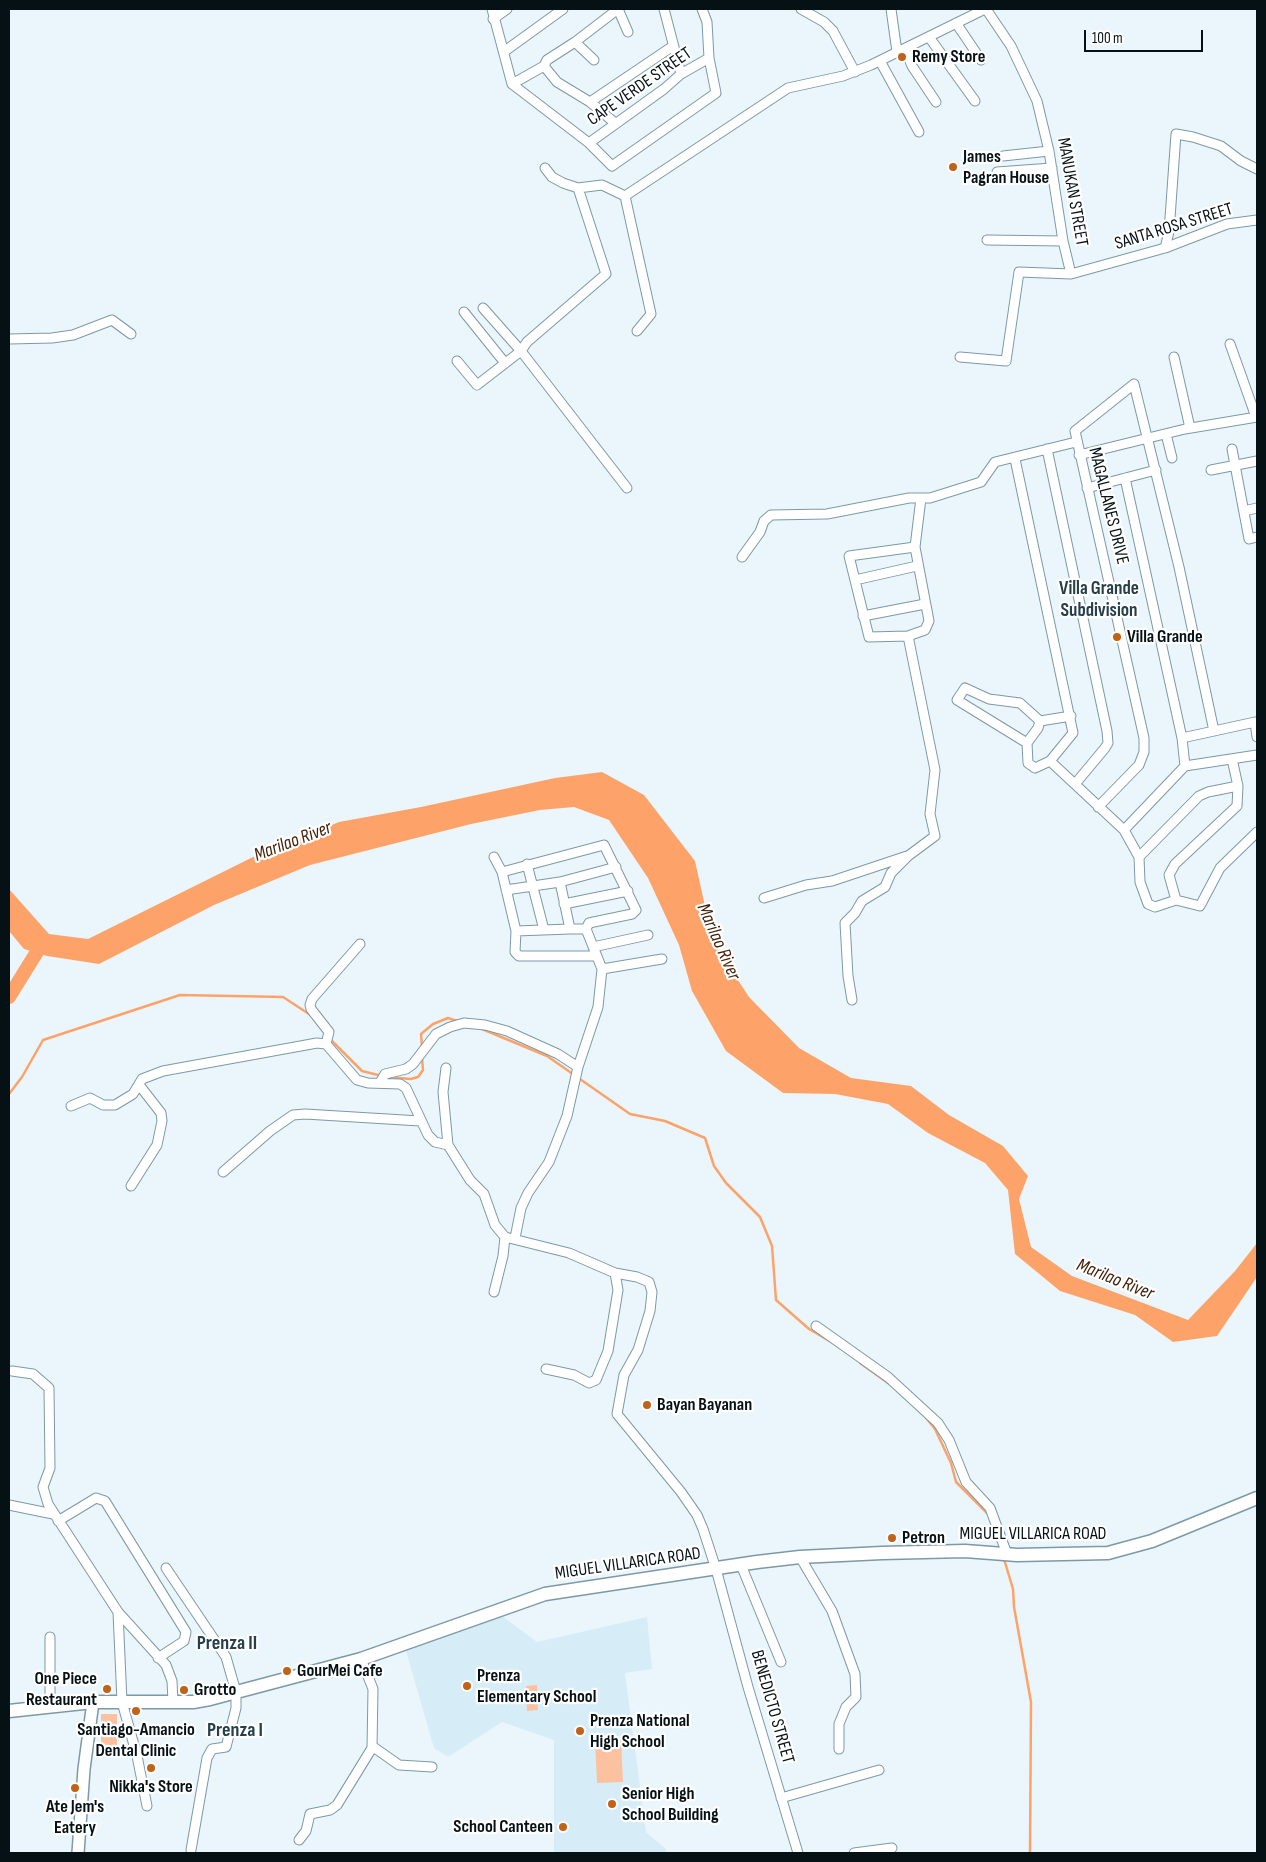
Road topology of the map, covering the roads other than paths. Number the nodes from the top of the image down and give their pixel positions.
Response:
1 (492, 9) edge
2 (507, 9) edge
3 (564, 9) edge
4 (664, 9) edge
5 (702, 9) edge
6 (801, 9) edge
7 (891, 9) edge
8 (985, 9) edge
9 (493, 19) junction
10 (956, 23) junction
11 (628, 32) dead end
12 (929, 37) junction
13 (575, 42) junction
14 (673, 46) junction
15 (505, 51) junction
16 (901, 51) junction
17 (709, 58) junction
18 (594, 60) dead end
19 (980, 60) dead end
20 (880, 61) junction
21 (544, 66) junction
22 (855, 72) junction
23 (681, 74) junction
24 (512, 84) junction
25 (974, 101) dead end
26 (590, 102) junction
27 (936, 102) dead end
28 (615, 124) junction
29 (918, 132) dead end
30 (589, 143) junction
31 (1049, 151) junction
32 (1003, 156) dead end
33 (545, 168) dead end
34 (1052, 168) junction
35 (1257, 168) edge
36 (997, 172) dead end
37 (578, 188) junction
38 (625, 196) junction
39 (1257, 220) edge
40 (986, 240) dead end
41 (1063, 241) junction
42 (1165, 248) junction
43 (1071, 274) junction
44 (483, 308) dead end
45 (464, 312) dead end
46 (636, 331) dead end
47 (132, 334) dead end
48 (9, 339) edge
49 (1230, 344) dead end
50 (521, 351) junction
51 (960, 357) dead end
52 (1174, 357) dead end
53 (457, 361) dead end
54 (505, 363) junction
55 (1257, 417) edge
56 (1190, 428) junction
57 (1166, 434) junction
58 (1149, 438) junction
59 (1076, 442) junction
60 (1232, 449) dead end
61 (1047, 450) junction
62 (1079, 455) junction
63 (1172, 458) dead end
64 (1015, 459) junction
65 (1257, 461) edge
66 (1234, 466) junction
67 (1156, 470) junction
68 (1211, 470) dead end
69 (1125, 478) junction
70 (627, 488) dead end
71 (1087, 488) junction
72 (921, 498) junction
73 (1257, 508) edge
74 (1244, 511) junction
75 (1257, 537) edge
76 (914, 547) junction
77 (742, 557) dead end
78 (917, 566) junction
79 (855, 580) junction
80 (925, 604) junction
81 (864, 616) junction
82 (908, 636) junction
83 (989, 699) junction
84 (978, 712) junction
85 (1071, 716) junction
86 (1040, 721) junction
87 (1214, 731) junction
88 (1257, 736) edge
89 (1182, 738) junction
90 (1027, 743) junction
91 (1257, 755) edge
92 (1232, 759) junction
93 (1050, 761) junction
94 (1186, 766) junction
95 (1075, 784) junction
96 (1238, 786) junction
97 (1098, 807) junction
98 (1124, 830) junction
99 (1257, 832) edge
100 (908, 856) junction
101 (494, 857) dead end
102 (1139, 857) junction
103 (527, 864) junction
104 (616, 867) junction
105 (502, 872) junction
106 (560, 882) junction
107 (532, 886) junction
108 (506, 890) junction
109 (628, 891) junction
110 (764, 898) dead end
111 (1176, 900) junction
112 (564, 904) junction
113 (570, 929) junction
114 (586, 929) junction
115 (544, 930) junction
116 (516, 931) junction
117 (648, 935) dead end
118 (360, 944) dead end
119 (593, 947) junction
120 (597, 956) junction
121 (662, 959) dead end
122 (602, 969) junction
123 (852, 1000) dead end
124 (326, 1044) junction
125 (446, 1068) dead end
126 (577, 1072) junction
127 (380, 1083) junction
128 (140, 1086) junction
129 (71, 1106) dead end
130 (420, 1121) junction
131 (448, 1145) junction
132 (223, 1172) dead end
133 (131, 1186) dead end
134 (505, 1236) junction
135 (515, 1238) junction
136 (615, 1273) junction
137 (494, 1292) dead end
138 (816, 1326) dead end
139 (546, 1369) dead end
140 (12, 1371) dead end
141 (1257, 1498) edge
142 (9, 1505) edge
143 (56, 1518) junction
144 (1007, 1554) junction
145 (800, 1557) junction
146 (741, 1565) junction
147 (166, 1568) dead end
148 (716, 1568) junction
149 (118, 1612) junction
150 (50, 1638) dead end
151 (158, 1658) junction
152 (361, 1658) junction
153 (781, 1662) dead end
154 (236, 1692) junction
155 (93, 1702) junction
156 (122, 1702) junction
157 (173, 1702) junction
158 (50, 1707) junction
159 (9, 1711) edge
160 (372, 1746) junction
161 (839, 1749) dead end
162 (432, 1768) dead end
163 (879, 1770) dead end
164 (781, 1798) junction
165 (147, 1806) dead end
166 (299, 1840) dead end
167 (892, 1848) dead end
168 (191, 1850) dead end
169 (78, 1853) edge
170 (798, 1853) edge
171 (854, 1853) edge

1 - 9 street
2 - 9 street
3 - 15 street
4 - 14 street
5 - 17 street
6 - 22 street
7 - 16 street
8 - 10 street
8 - 31 street, MANUKAN STREET
9 - 15 street
10 - 12 street
10 - 19 street
11 - 13 street
12 - 16 street
12 - 25 street
13 - 18 street
13 - 21 street
14 - 23 street
14 - 26 street
15 - 24 street
16 - 20 street
16 - 27 street
17 - 23 street, CAPE VERDE STREET
17 - 30 street
20 - 22 street
20 - 29 street
21 - 24 street
21 - 26 street
22 - 38 street
23 - 28 street, CAPE VERDE STREET
24 - 30 street
26 - 28 street
28 - 30 street, CAPE VERDE STREET
31 - 32 street
31 - 34 street, MANUKAN STREET
33 - 37 street
34 - 36 street
34 - 41 street, MANUKAN STREET
35 - 42 street
37 - 38 street
37 - 50 street
38 - 46 street
39 - 42 street, SANTA ROSA STREET
40 - 41 street
41 - 43 street, MANUKAN STREET
42 - 43 street, SANTA ROSA STREET
43 - 51 street, SANTA ROSA STREET
44 - 50 street
45 - 54 street
47 - 48 street
49 - 55 street
50 - 54 street
50 - 70 street
52 - 56 street
53 - 54 street
55 - 56 street
56 - 57 street
57 - 58 street
57 - 63 street
58 - 59 street, MAGALLANES DRIVE
58 - 62 street
58 - 67 street
59 - 61 street
59 - 62 street, MAGALLANES DRIVE
60 - 66 street
61 - 64 street
61 - 95 street
62 - 71 street, MAGALLANES DRIVE
64 - 72 street
64 - 85 street
65 - 66 street
66 - 68 street
66 - 74 street
67 - 69 street
67 - 87 street
69 - 71 street
69 - 89 street
71 - 97 street, MAGALLANES DRIVE
72 - 76 street
72 - 77 street
73 - 74 street
74 - 75 street
76 - 78 street
76 - 79 street
78 - 79 street
78 - 80 street
79 - 81 street
80 - 81 street
80 - 82 street
81 - 82 street
82 - 100 street
83 - 84 street
83 - 84 street
83 - 86 street
84 - 90 street
85 - 86 street
85 - 93 street
86 - 90 street
87 - 88 street
87 - 89 street
89 - 94 street
90 - 93 street
91 - 92 street
92 - 94 street
92 - 96 street
93 - 95 street
94 - 98 street
95 - 97 street
96 - 102 street
96 - 111 street
97 - 98 street
98 - 102 street
99 - 111 street
100 - 110 street
100 - 123 street
101 - 105 street
102 - 111 street
103 - 104 street
103 - 105 street
103 - 107 street
104 - 106 street
104 - 109 street
105 - 108 street
106 - 107 street
106 - 112 street
107 - 108 street
107 - 115 street
108 - 116 street
109 - 112 street
109 - 114 street
112 - 113 street
113 - 114 street
113 - 115 street
114 - 119 street
115 - 116 street
116 - 120 street
117 - 119 street
118 - 124 street
119 - 120 street
120 - 122 street
121 - 122 street
122 - 126 street
124 - 127 street
124 - 128 street
125 - 131 street
126 - 127 street
126 - 135 street
127 - 130 street
128 - 129 street
128 - 133 street
130 - 131 street
130 - 132 street
131 - 134 street
134 - 135 street
134 - 137 street
135 - 136 street
136 - 139 street
136 - 148 street, BENEDICTO STREET
138 - 144 street
140 - 143 street
141 - 144 main road, MIGUEL VILLARICA ROAD
142 - 143 street
143 - 149 street
143 - 151 street
144 - 145 main road, MIGUEL VILLARICA ROAD
145 - 146 main road, MIGUEL VILLARICA ROAD
145 - 161 street
146 - 148 main road, MIGUEL VILLARICA ROAD
146 - 153 street
147 - 154 street
148 - 152 main road, MIGUEL VILLARICA ROAD
148 - 164 street, BENEDICTO STREET
149 - 151 street
149 - 156 street
150 - 158 street
151 - 157 street
152 - 154 main road, MIGUEL VILLARICA ROAD
152 - 160 street
154 - 157 main road, MIGUEL VILLARICA ROAD
154 - 168 street
155 - 156 main road, MIGUEL VILLARICA ROAD
155 - 158 main road, MIGUEL VILLARICA ROAD
155 - 169 street
156 - 157 main road, MIGUEL VILLARICA ROAD
156 - 165 street
158 - 159 main road, MIGUEL VILLARICA ROAD
160 - 162 street
160 - 166 street
163 - 164 street
164 - 170 street, BENEDICTO STREET
167 - 171 street

